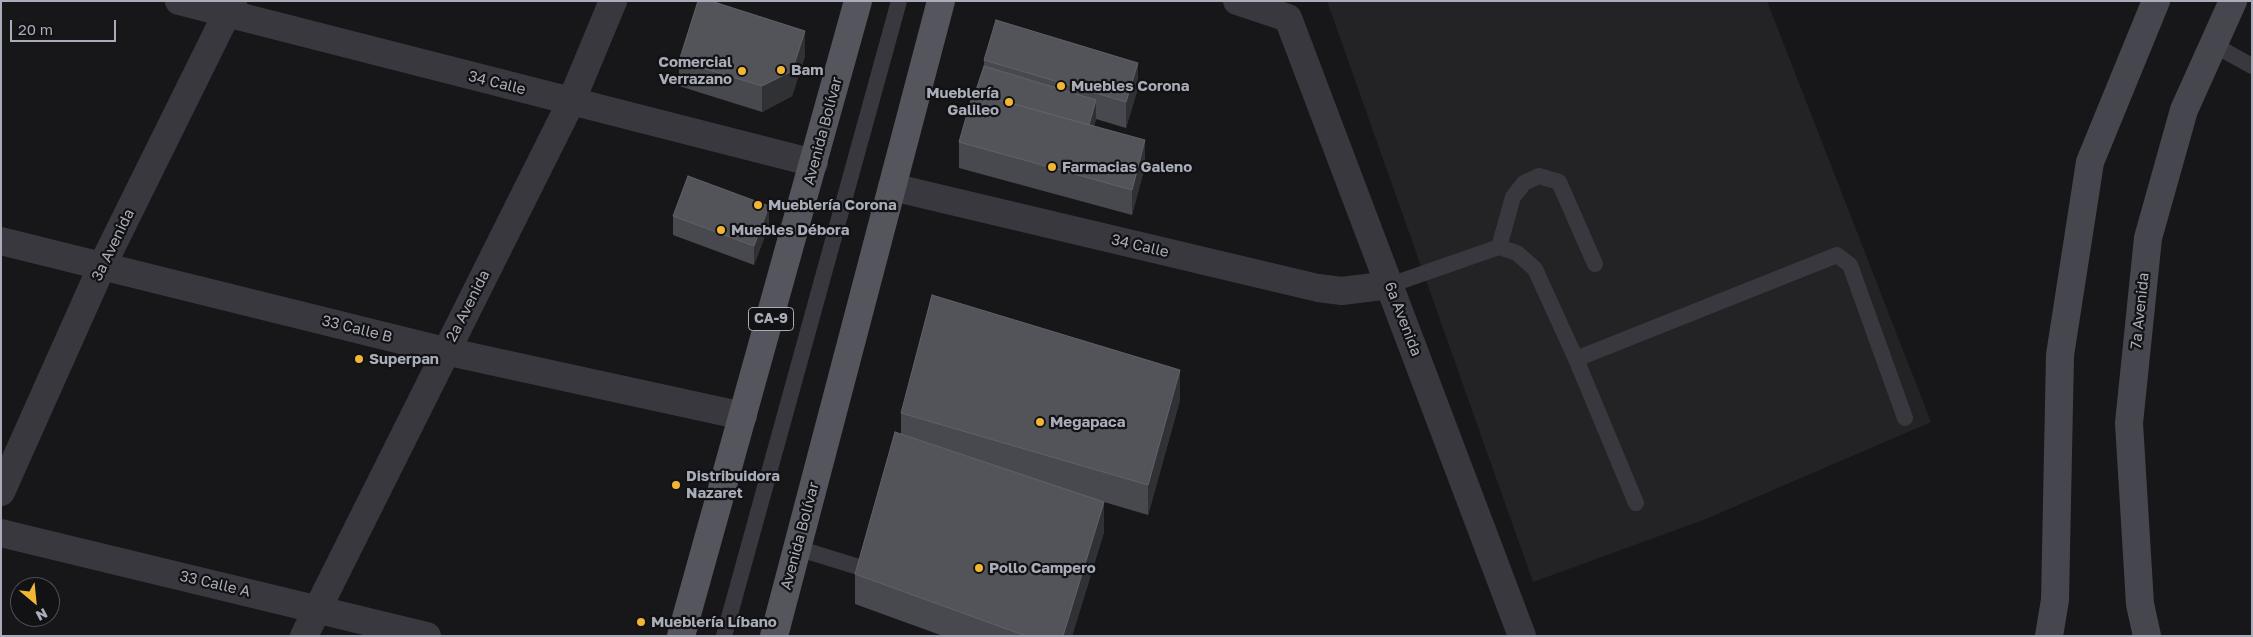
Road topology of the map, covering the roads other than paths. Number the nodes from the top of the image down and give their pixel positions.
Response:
1 (179, 1) edge
2 (613, 1) edge
3 (858, 1) edge
4 (899, 1) edge
5 (941, 1) edge
6 (1237, 1) edge
7 (2156, 1) edge
8 (2233, 1) edge
9 (230, 7) edge
10 (1287, 9) edge
11 (2214, 45) junction
12 (2252, 66) edge
13 (571, 102) junction
14 (814, 163) junction
15 (892, 187) junction
16 (1, 241) edge
17 (1499, 247) junction
18 (1595, 264) dead end
19 (102, 266) junction
20 (1390, 285) junction
21 (445, 351) junction
22 (1576, 359) junction
23 (744, 416) junction
24 (1905, 418) dead end
25 (1, 492) edge
26 (1636, 503) dead end
27 (1, 533) edge
28 (797, 548) junction
29 (891, 577) edge
30 (2055, 600) junction
31 (318, 608) junction
32 (304, 636) edge
33 (427, 636) edge
34 (681, 636) edge
35 (724, 636) edge
36 (774, 636) edge
37 (1522, 636) edge
38 (2049, 636) edge
39 (2057, 636) edge
40 (2148, 636) edge

1 - 9 street, 34 Calle
2 - 13 street, 2a Avenida
3 - 14 main road, Avenida Bolívar / CA-9
4 - 35 lane
5 - 15 main road, Avenida Bolívar
6 - 10 street
7 - 30 main road
8 - 11 main road, 7a Avenida
9 - 13 street, 34 Calle
9 - 19 street, 3a Avenida
10 - 20 street, 6a Avenida
11 - 12 lane
11 - 40 main road, 7a Avenida
13 - 14 street, 34 Calle
13 - 21 street, 2a Avenida
14 - 23 main road, Avenida Bolívar / CA-9
15 - 20 street, 34 Calle
15 - 28 main road, Avenida Bolívar
16 - 19 street, 33 Calle B
17 - 18 lane
17 - 20 lane
17 - 22 lane
19 - 21 street, 33 Calle B
19 - 25 street, 3a Avenida
20 - 37 street, 6a Avenida
21 - 23 street, 33 Calle B
21 - 31 street, 2a Avenida
22 - 24 lane
22 - 26 lane
23 - 34 main road, Avenida Bolívar / CA-9
27 - 31 street, 33 Calle A
28 - 29 lane
28 - 36 main road, Avenida Bolívar
30 - 38 main road
30 - 39 main road
31 - 32 street, 2a Avenida
31 - 33 street, 33 Calle A

